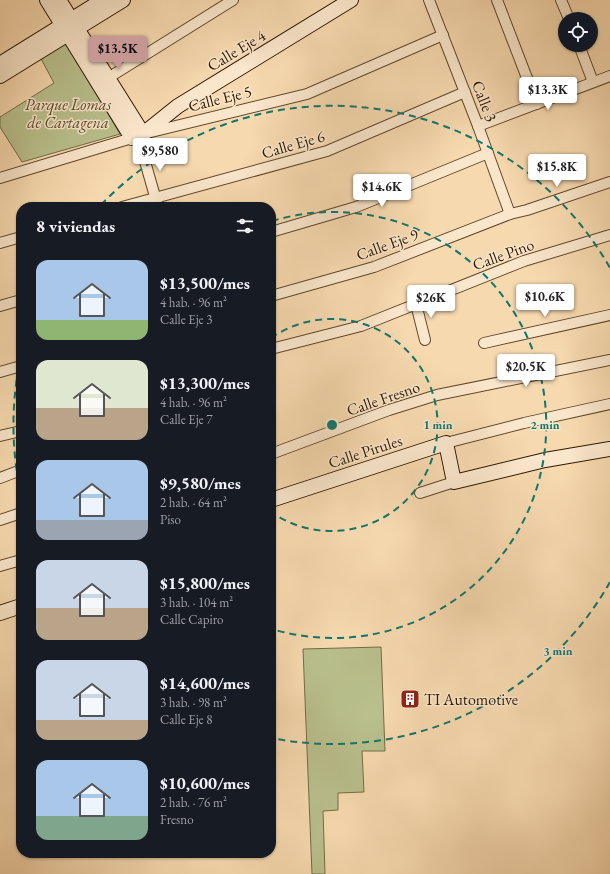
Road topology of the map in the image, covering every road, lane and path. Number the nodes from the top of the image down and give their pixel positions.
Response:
1 (47, 0) edge
2 (59, 0) edge
3 (104, 0) edge
4 (123, 0) edge
5 (233, 0) edge
6 (351, 0) edge
7 (429, 0) edge
8 (497, 0) edge
9 (561, 0) edge
10 (566, 12) edge
11 (70, 27) junction
12 (443, 35) junction
13 (582, 52) edge
14 (0, 64) edge
15 (0, 76) edge
16 (610, 76) edge
17 (108, 78) junction
18 (593, 82) junction
19 (465, 92) junction
20 (537, 104) junction
21 (478, 126) junction
22 (139, 139) junction
23 (488, 152) junction
24 (0, 178) edge
25 (610, 182) edge
26 (156, 197) junction
27 (139, 202) edge
28 (157, 202) edge
29 (510, 214) junction
30 (276, 231) edge
31 (610, 235) edge
32 (16, 238) edge
33 (0, 243) edge
34 (276, 295) edge
35 (16, 301) edge
36 (416, 304) junction
37 (0, 306) edge
38 (610, 315) edge
39 (425, 340) dead end
40 (484, 342) dead end
41 (276, 348) edge
42 (610, 360) edge
43 (16, 367) edge
44 (0, 372) edge
45 (610, 404) edge
46 (16, 432) edge
47 (0, 436) edge
48 (446, 443) junction
49 (610, 448) edge
50 (276, 452) edge
51 (16, 472) edge
52 (0, 478) edge
53 (454, 482) junction
54 (420, 493) dead end
55 (276, 498) edge
56 (16, 515) edge
57 (0, 520) edge
58 (16, 561) edge
59 (0, 566) edge
60 (16, 608) edge
61 (0, 613) edge

1 - 11 street
2 - 11 street
3 - 11 street
4 - 11 street
5 - 17 street
6 - 22 street, Calle Eje 4
7 - 12 street, Calle 3
8 - 20 street
9 - 10 street
11 - 14 street
11 - 15 street
11 - 17 street
11 - 22 street
12 - 19 street, Calle 3
12 - 22 street, Calle Eje 5
13 - 18 street
16 - 18 street
17 - 22 street
18 - 20 street
19 - 21 street, Calle 3
19 - 26 street, Calle Eje 6
20 - 21 street
21 - 23 street, Calle 3
22 - 24 street, Calle Eje 5
22 - 26 street
23 - 29 street, Calle 3
23 - 30 street
25 - 29 street, Calle Eje 9
26 - 27 street, Calle Eje 6
26 - 28 street
29 - 34 street, Calle Eje 9
31 - 36 street, Calle Pino
32 - 33 street
35 - 37 street
36 - 39 street
36 - 41 street, Calle Pino
38 - 40 street
42 - 50 street, Calle Fresno
43 - 44 street
45 - 48 street, Calle Pirules
46 - 47 street
48 - 53 street
48 - 55 street, Calle Pirules
49 - 53 street
51 - 52 street
53 - 54 street
56 - 57 street
58 - 59 street
60 - 61 street

